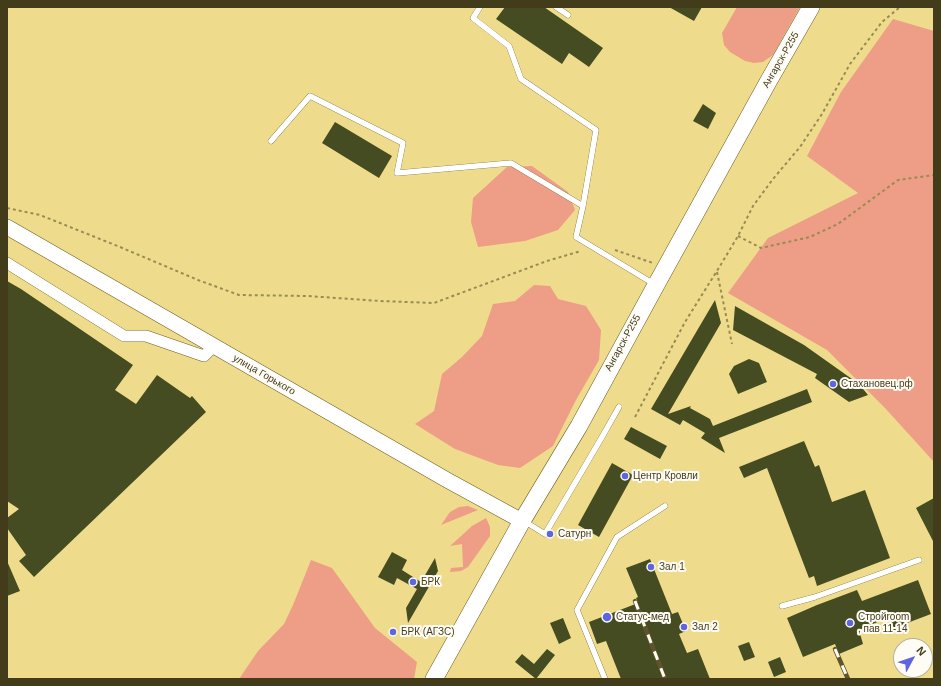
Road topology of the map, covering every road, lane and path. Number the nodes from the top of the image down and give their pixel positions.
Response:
1 (480, 7) edge
2 (556, 7) edge
3 (811, 7) edge
4 (900, 7) edge
5 (568, 16) dead end
6 (271, 141) dead end
7 (934, 175) edge
8 (583, 206) junction
9 (7, 208) edge
10 (7, 227) edge
11 (738, 236) junction
12 (596, 249) junction
13 (7, 263) edge
14 (665, 268) junction
15 (718, 272) dead end
16 (656, 285) junction
17 (732, 344) dead end
18 (214, 346) junction
19 (619, 407) dead end
20 (635, 417) dead end
21 (665, 506) dead end
22 (522, 521) junction
23 (919, 560) dead end
24 (782, 606) dead end
25 (434, 679) edge
26 (605, 679) edge

1 - 8 lane
2 - 5 lane
3 - 14 main road, Ангарск-Р255
4 - 11 path
6 - 8 lane
7 - 11 path
8 - 12 lane
9 - 12 path
10 - 18 street, улица Горького
11 - 20 path
12 - 14 path
12 - 16 lane
13 - 18 street
14 - 16 main road, Ангарск-Р255
15 - 17 path
16 - 22 main road, Ангарск-Р255
18 - 22 street, улица Горького
19 - 22 lane
21 - 26 lane
22 - 25 main road, Ангарск-Р255
23 - 24 lane

